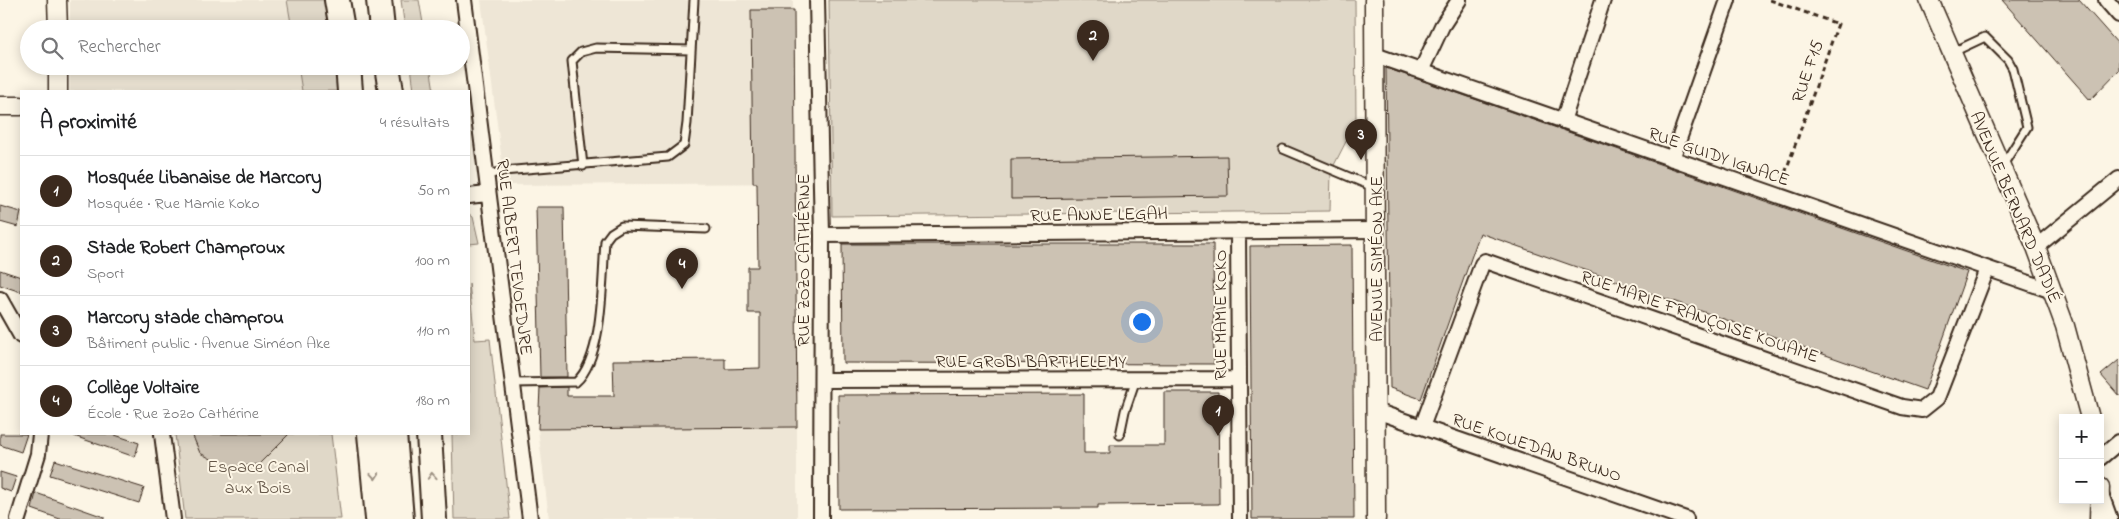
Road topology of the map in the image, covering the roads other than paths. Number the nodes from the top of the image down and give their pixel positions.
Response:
1 (57, 0) edge
2 (337, 0) edge
3 (379, 0) edge
4 (464, 0) edge
5 (694, 0) edge
6 (817, 0) edge
7 (1374, 0) edge
8 (1459, 0) edge
9 (1603, 0) edge
10 (1728, 0) edge
11 (1929, 0) edge
12 (2106, 0) edge
13 (2119, 15) edge
14 (58, 20) edge
15 (340, 20) edge
16 (381, 20) edge
17 (466, 20) edge
18 (470, 50) edge
19 (690, 50) junction
20 (1950, 54) junction
21 (1374, 55) junction
22 (1421, 71) junction
23 (58, 75) edge
24 (349, 75) edge
25 (388, 75) edge
26 (58, 90) edge
27 (350, 90) edge
28 (391, 90) edge
29 (0, 106) edge
30 (20, 106) edge
31 (1563, 121) junction
32 (1283, 150) dead end
33 (1672, 159) junction
34 (583, 166) junction
35 (2002, 166) junction
36 (485, 176) junction
37 (2119, 179) edge
38 (1375, 188) junction
39 (487, 194) junction
40 (470, 196) edge
41 (706, 229) dead end
42 (1376, 230) junction
43 (1238, 231) junction
44 (822, 235) junction
45 (2036, 247) junction
46 (1987, 269) junction
47 (2052, 291) junction
48 (0, 299) edge
49 (20, 334) edge
50 (1136, 379) junction
51 (1239, 379) junction
52 (822, 380) junction
53 (512, 382) junction
54 (1376, 411) junction
55 (2089, 414) edge
56 (1422, 426) junction
57 (40, 435) edge
58 (162, 435) edge
59 (370, 435) edge
60 (394, 435) edge
61 (429, 435) edge
62 (1120, 435) dead end
63 (2119, 442) edge
64 (2104, 455) edge
65 (2104, 500) edge
66 (2100, 504) edge
67 (18, 519) edge
68 (173, 519) edge
69 (378, 519) edge
70 (401, 519) edge
71 (434, 519) edge
72 (530, 519) edge
73 (821, 519) edge
74 (1240, 519) edge
75 (1376, 519) edge
76 (1686, 519) edge
77 (2099, 519) edge
78 (2110, 519) edge

1 - 14 street
2 - 15 highway
3 - 16 highway
4 - 17 street, RUE ALBERT TEVOEDJRE
5 - 19 lane
6 - 44 street, RUE ZOZO CATHÉRINE
7 - 21 street, AVENUE SIMÉON AKE
8 - 22 street
9 - 31 street
10 - 33 street
11 - 20 street, AVENUE BERNARD DADIÉ
12 - 13 street
18 - 36 street, RUE ALBERT TEVOEDJRE
19 - 34 lane
19 - 34 lane
20 - 35 street, AVENUE BERNARD DADIÉ
20 - 35 lane
21 - 22 street, RUE GUIDY IGNACE
21 - 38 street, AVENUE SIMÉON AKE
22 - 31 street, RUE GUIDY IGNACE
23 - 26 street
24 - 27 highway
25 - 28 highway
29 - 30 street
31 - 33 street, RUE GUIDY IGNACE
32 - 38 lane
33 - 46 street, RUE GUIDY IGNACE
34 - 36 lane
35 - 45 street, AVENUE BERNARD DADIÉ
36 - 39 street, RUE ALBERT TEVOEDJRE
37 - 45 street
38 - 42 street, AVENUE SIMÉON AKE
39 - 40 street
39 - 53 street, RUE ALBERT TEVOEDJRE
41 - 53 lane
42 - 43 street, RUE ANNE LEGAH
42 - 54 street, AVENUE SIMÉON AKE
43 - 44 street, RUE ANNE LEGAH
43 - 51 street, RUE MAMIE KOKO
44 - 52 street, RUE ZOZO CATHÉRINE
45 - 47 street, AVENUE BERNARD DADIÉ
46 - 47 street, RUE GUIDY IGNACE
46 - 56 street, RUE MARIE FRANÇOISE KOUAME
47 - 55 street, AVENUE BERNARD DADIÉ
48 - 49 street
50 - 51 street, RUE GROBI BARTHELEMY
50 - 52 street, RUE GROBI BARTHELEMY
50 - 62 lane
51 - 74 street, RUE MAMIE KOKO
52 - 73 street, RUE ZOZO CATHÉRINE
53 - 72 street, RUE ALBERT TEVOEDJRE
54 - 56 street, RUE KOUEDAN BRUNO
54 - 75 street, AVENUE SIMÉON AKE
56 - 76 street, RUE KOUEDAN BRUNO
57 - 67 street
58 - 68 street
59 -> 69 highway
60 - 70 highway
71 -> 61 highway
63 - 64 street
65 - 78 street
66 - 77 street

